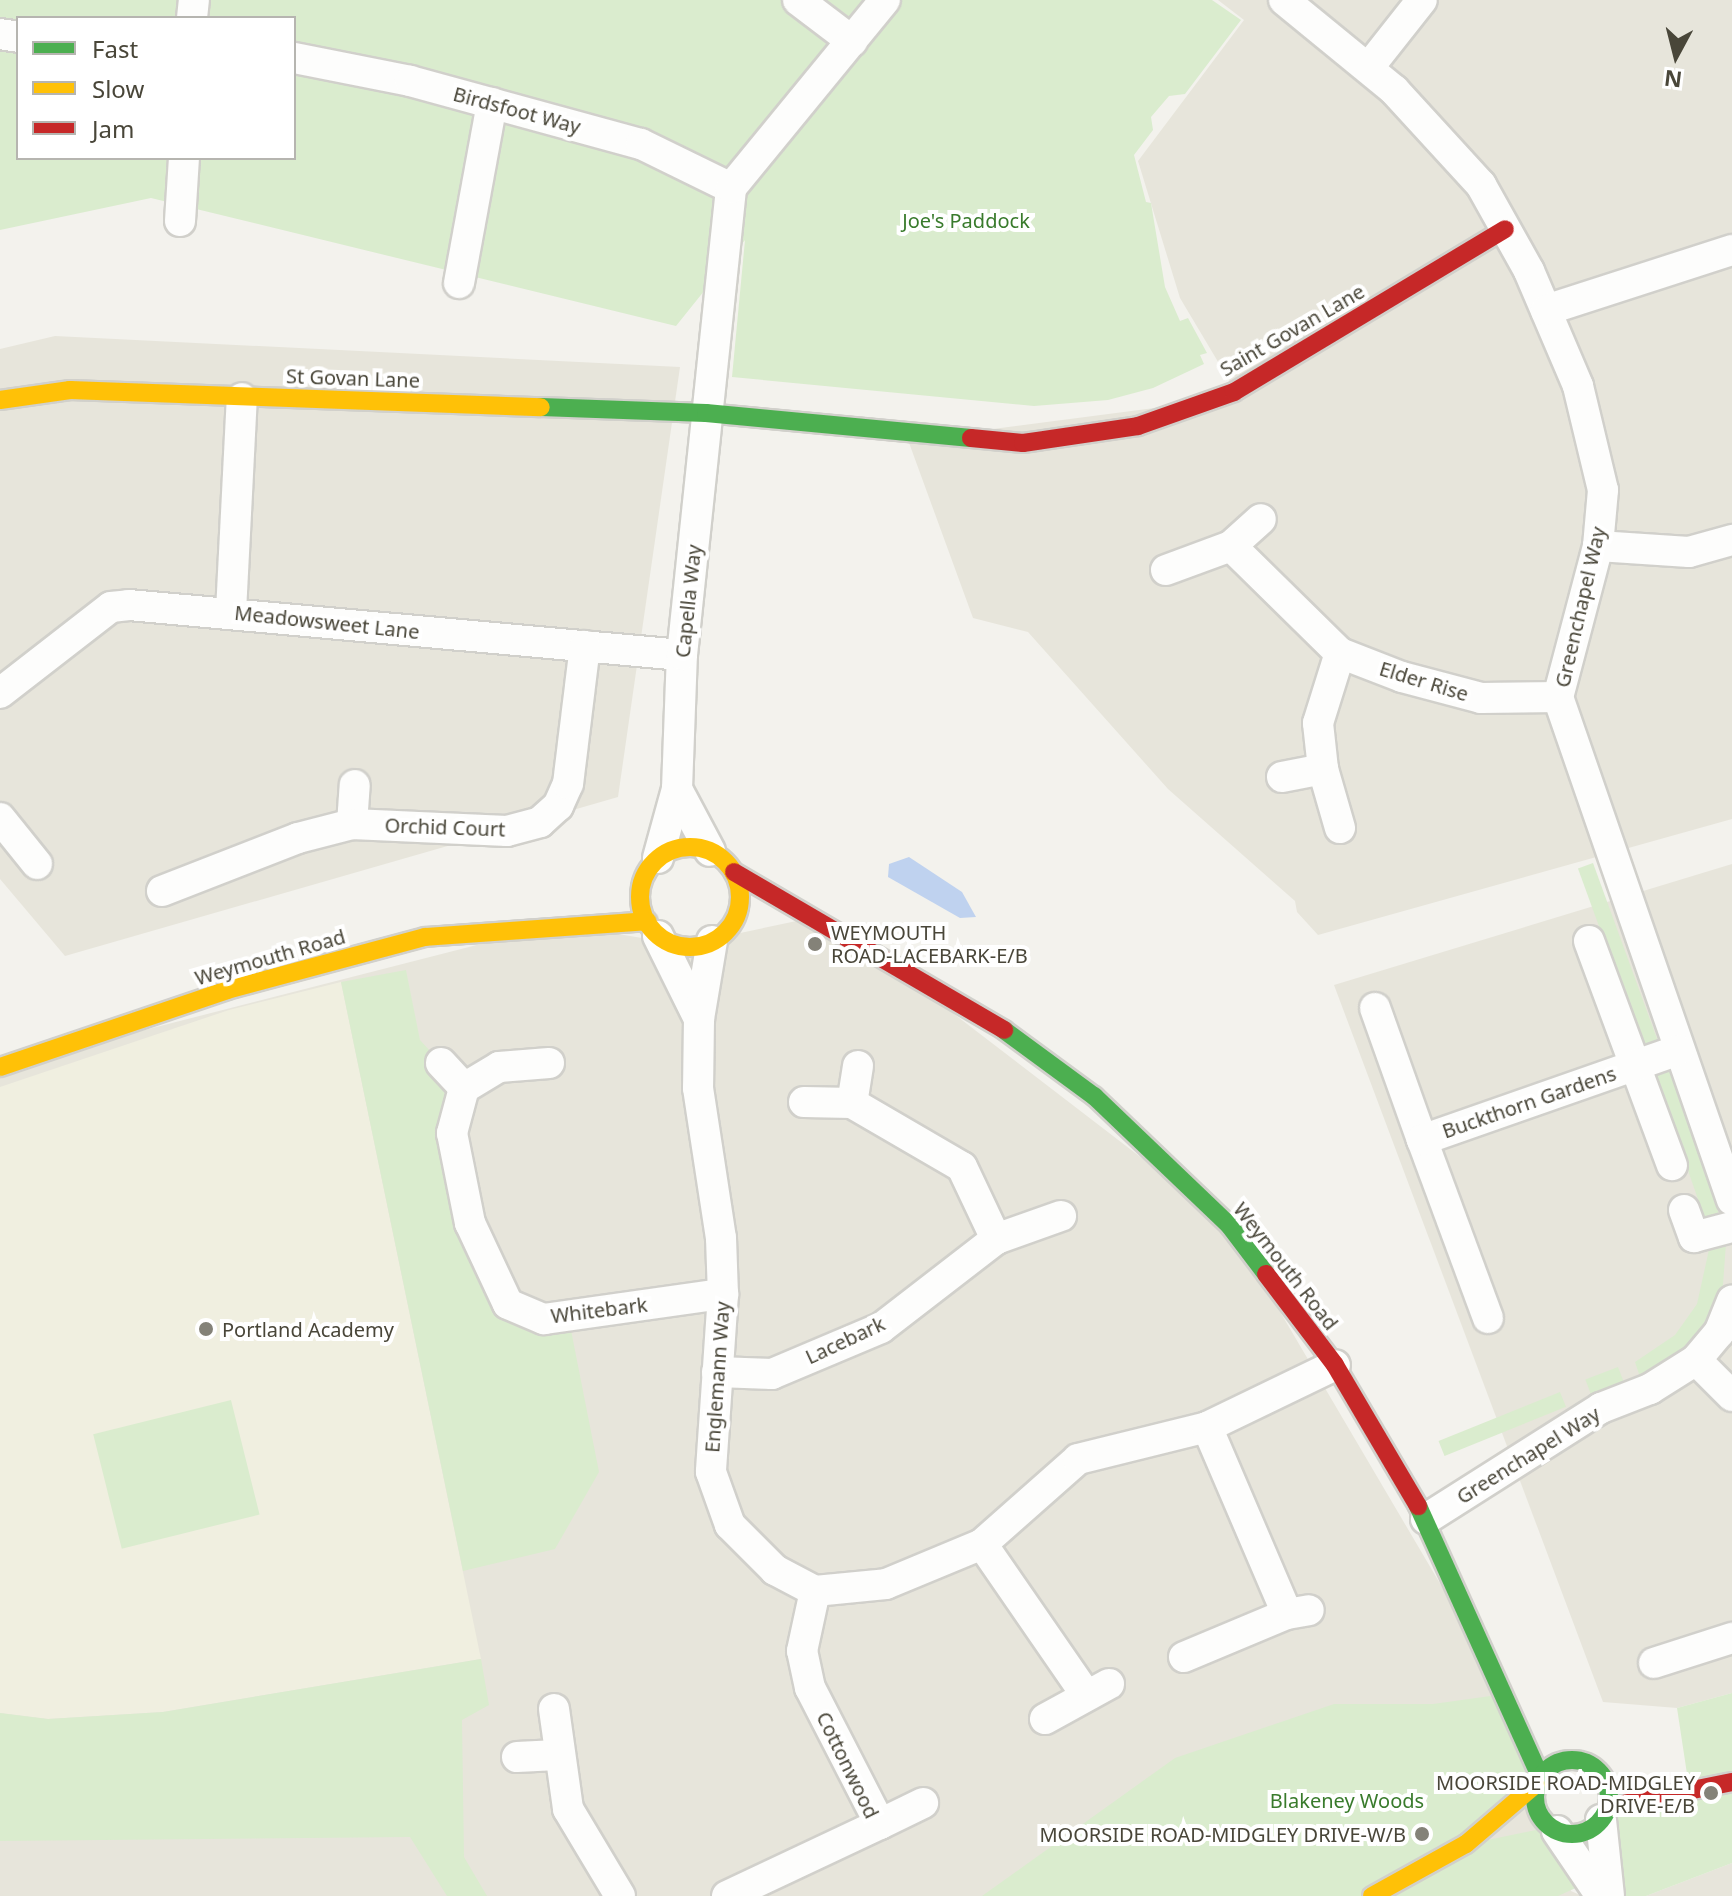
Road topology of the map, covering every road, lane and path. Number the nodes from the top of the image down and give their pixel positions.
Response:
1 (798, 0) edge
2 (885, 0) edge
3 (1284, 0) edge
4 (1422, 0) edge
5 (852, 41) junction
6 (296, 58) edge
7 (1369, 67) junction
8 (492, 103) junction
9 (184, 160) edge
10 (731, 188) junction
11 (180, 221) dead end
12 (1505, 229) junction
13 (1732, 250) edge
14 (459, 283) dead end
15 (1546, 310) junction
16 (242, 398) junction
17 (0, 400) edge
18 (706, 413) junction
19 (1261, 519) dead end
20 (1732, 540) edge
21 (1231, 546) junction
22 (1598, 546) junction
23 (1166, 570) dead end
24 (231, 612) junction
25 (585, 646) junction
26 (1340, 653) junction
27 (682, 655) junction
28 (0, 693) edge
29 (1558, 697) junction
30 (1323, 769) junction
31 (1282, 777) dead end
32 (355, 785) dead end
33 (677, 789) junction
34 (0, 818) edge
35 (352, 824) junction
36 (1340, 828) dead end
37 (710, 851) junction
38 (37, 864) dead end
39 (651, 868) junction
40 (734, 872) junction
41 (162, 891) dead end
42 (818, 921) junction
43 (788, 924) dead end
44 (561, 925) junction
45 (758, 927) dead end
46 (652, 928) junction
47 (720, 936) junction
48 (1589, 941) dead end
49 (1375, 1008) dead end
50 (699, 1019) junction
51 (1679, 1050) junction
52 (441, 1063) dead end
53 (549, 1063) dead end
54 (1635, 1065) junction
55 (858, 1066) dead end
56 (0, 1067) edge
57 (464, 1088) junction
58 (804, 1102) dead end
59 (852, 1103) junction
60 (1422, 1140) junction
61 (1725, 1152) edge
62 (1672, 1165) dead end
63 (1732, 1200) edge
64 (1684, 1210) dead end
65 (1061, 1216) dead end
66 (1732, 1227) edge
67 (996, 1239) junction
68 (723, 1294) junction
69 (1732, 1300) edge
70 (1488, 1318) dead end
71 (1696, 1360) junction
72 (1335, 1365) junction
73 (717, 1372) junction
74 (1732, 1396) edge
75 (1207, 1427) junction
76 (1426, 1519) junction
77 (982, 1544) junction
78 (815, 1591) junction
79 (1732, 1638) edge
80 (1184, 1657) dead end
81 (1654, 1663) dead end
82 (1505, 1694) junction
83 (554, 1709) dead end
84 (1045, 1719) dead end
85 (1537, 1721) dead end
86 (1558, 1739) dead end
87 (557, 1755) junction
88 (517, 1757) dead end
89 (1591, 1765) junction
90 (1538, 1780) junction
91 (1732, 1782) edge
92 (1690, 1787) junction
93 (923, 1803) dead end
94 (1605, 1813) junction
95 (880, 1824) junction
96 (1553, 1829) junction
97 (1466, 1844) junction
98 (620, 1896) edge
99 (727, 1896) edge
100 (1372, 1896) edge
101 (1601, 1896) edge
102 (1609, 1896) edge

1 - 5 street
2 - 5 street
3 - 7 street, Greenchapel Way
4 - 7 street
5 - 10 street
6 - 8 street, Birdsfoot Way
7 - 12 street, Greenchapel Way
8 - 10 street, Birdsfoot Way
8 - 14 street
9 - 11 street
10 - 18 street, Capella Way
12 - 15 street, Greenchapel Way
12 - 18 street, Saint Govan Lane
13 - 15 street
15 - 22 street, Greenchapel Way
16 - 17 street, St Govan Lane
16 - 18 street, St Govan Lane
16 - 24 street
18 - 27 street, Capella Way
19 - 21 street
20 - 22 street
21 - 23 street
21 - 26 street, Elder Rise
22 - 29 street, Greenchapel Way
24 - 25 street, Meadowsweet Lane
24 - 28 street, Meadowsweet Lane
25 - 27 street, Meadowsweet Lane
25 - 35 street, Orchid Court
26 - 29 street, Elder Rise
26 - 30 street
27 - 33 street, Capella Way
29 - 51 street, Greenchapel Way
30 - 31 street
30 - 36 street
32 - 35 street
33 - 37 street
33 - 39 street, Capella Way
34 - 38 street
35 - 41 street, Orchid Court
37 - 39 street
37 - 40 street
39 - 44 street, Weymouth Road
39 - 46 street
40 - 42 street, Weymouth Road
40 - 47 street
42 - 43 street
42 - 72 street, Weymouth Road
44 - 46 street, Weymouth Road
44 - 56 street, Weymouth Road
45 - 47 street
46 - 47 street
46 - 50 street, Englemann Way
47 - 50 street, Englemann Way
48 - 54 street, Buckthorn Gardens
49 - 60 street, Buckthorn Gardens
50 - 68 street, Englemann Way
51 - 54 street, Buckthorn Gardens
51 - 61 street, Greenchapel Way
52 - 57 street
53 - 57 street
54 - 60 street, Buckthorn Gardens
54 - 62 street, Buckthorn Gardens
55 - 59 street
57 - 68 street, Whitebark
58 - 59 street
59 - 67 street
60 - 70 street, Buckthorn Gardens
61 - 63 street, Greenchapel Way
64 - 66 street
65 - 67 street, Lacebark
67 - 73 street, Lacebark
68 - 73 street, Englemann Way
69 - 71 street, Greenchapel Way
71 - 74 street
71 - 76 street, Greenchapel Way
72 - 75 street
72 - 76 street, Weymouth Road
73 - 78 street, Englemann Way
75 - 77 street
75 - 80 street
76 - 82 street, Weymouth Road
77 - 78 street
77 - 84 street
78 - 95 street, Cottonwood
79 - 81 street
82 - 85 street, Weymouth Road
82 - 90 street
83 - 87 street
86 - 89 street
87 - 88 street
87 - 98 street
89 - 90 street
89 - 92 street
89 - 94 street
90 - 96 street
90 - 97 street
91 - 92 street
92 - 94 street
93 - 95 street
94 - 96 street
94 - 102 street
95 - 99 street, Cottonwood
96 - 97 street
96 - 101 street
97 - 100 street

